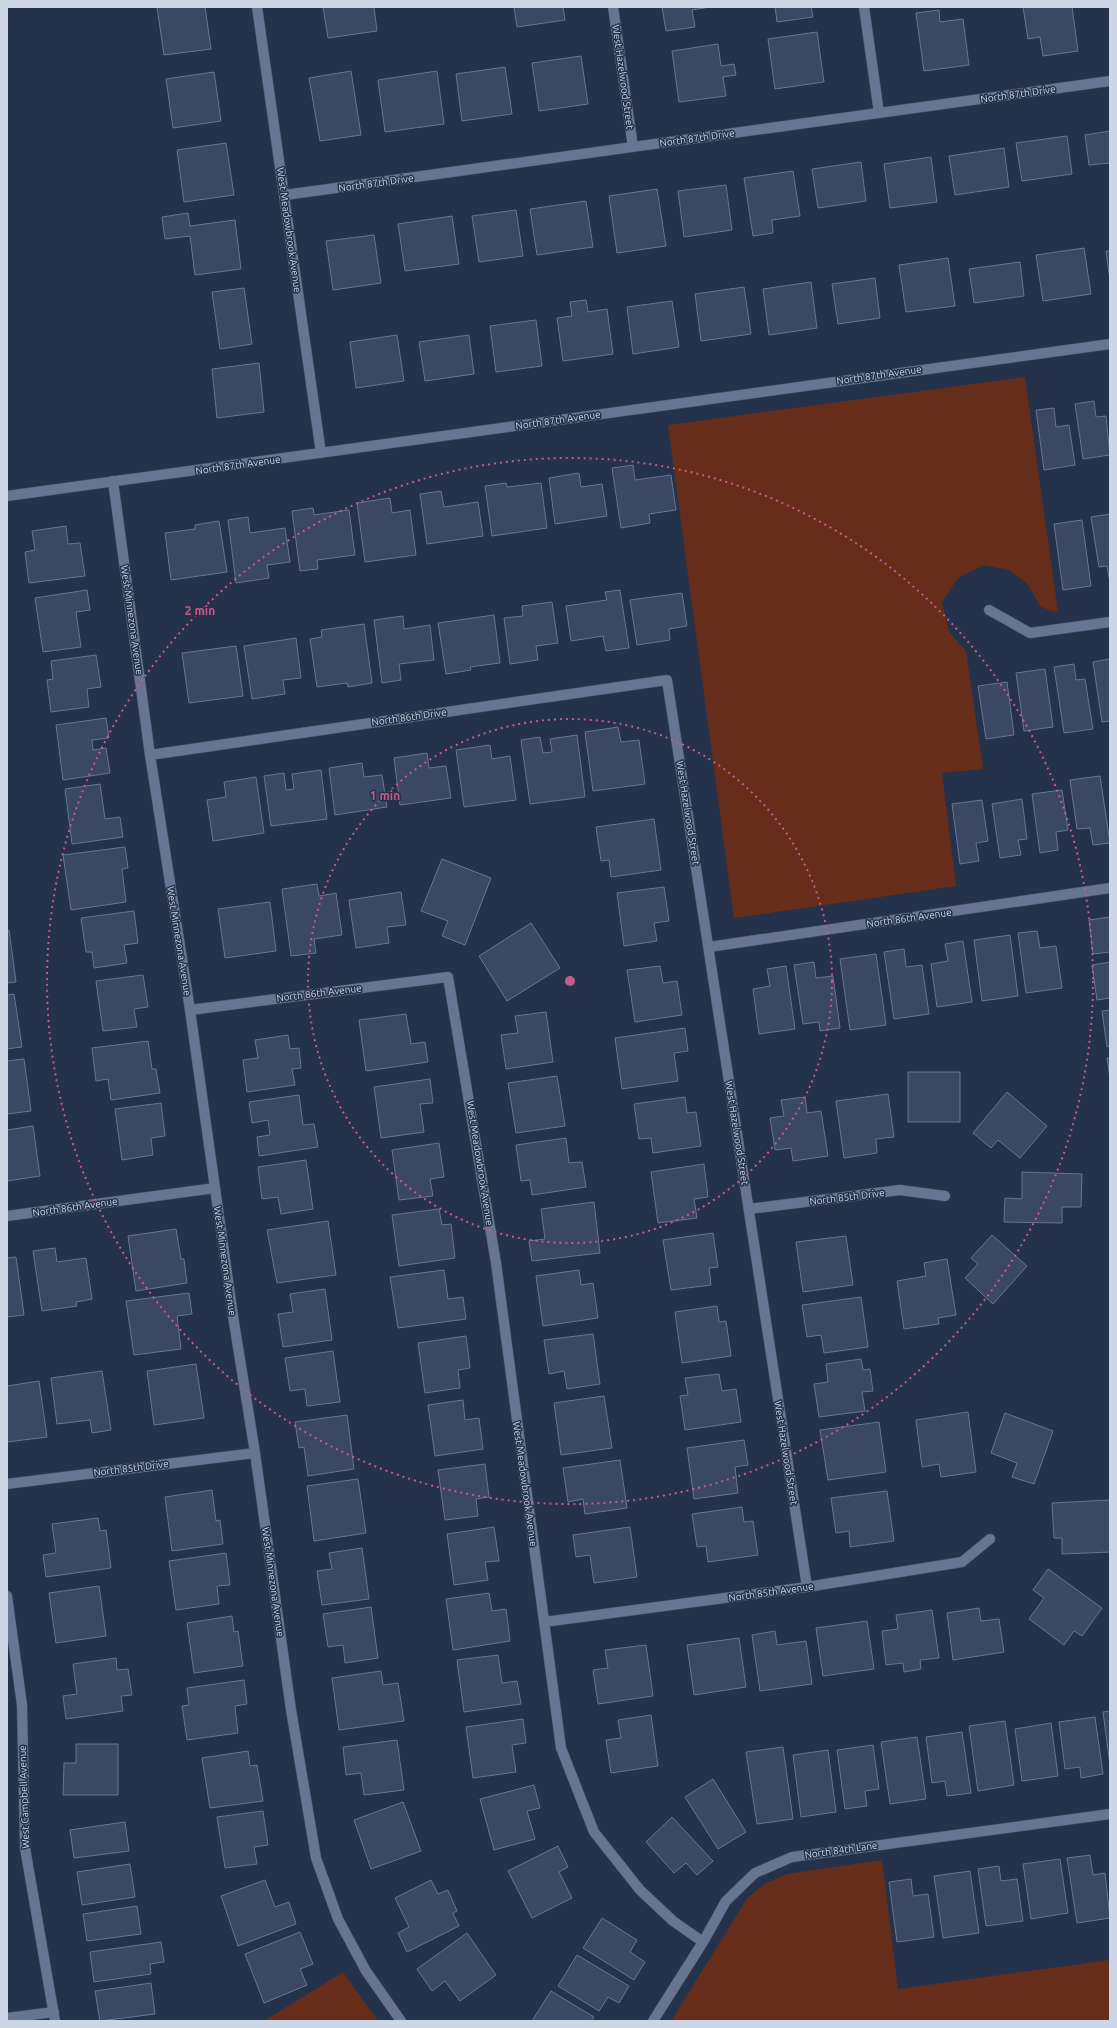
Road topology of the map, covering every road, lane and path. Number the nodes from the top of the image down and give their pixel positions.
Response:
1 (257, 7) edge
2 (612, 7) edge
3 (864, 7) edge
4 (1110, 81) edge
5 (879, 113) junction
6 (632, 147) junction
7 (284, 195) junction
8 (1110, 344) edge
9 (322, 453) junction
10 (113, 481) junction
11 (7, 496) edge
12 (989, 610) dead end
13 (1110, 622) edge
14 (667, 680) joint
15 (150, 755) junction
16 (1110, 888) edge
17 (709, 947) junction
18 (448, 977) joint
19 (190, 1010) junction
20 (215, 1188) junction
21 (946, 1196) dead end
22 (749, 1209) junction
23 (7, 1216) edge
24 (256, 1453) junction
25 (7, 1484) edge
26 (990, 1539) dead end
27 (807, 1587) junction
28 (7, 1596) edge
29 (544, 1622) junction
30 (1110, 1814) edge
31 (703, 1942) junction
32 (55, 2016) edge
33 (7, 2018) edge
34 (401, 2021) edge
35 (653, 2021) edge

1 - 7 street, West Meadowbrook Avenue
2 - 6 street, West Hazelwood Street
3 - 5 street
4 - 5 street, North 87th Drive
5 - 6 street, North 87th Drive
6 - 7 street, North 87th Drive
7 - 9 street, West Meadowbrook Avenue
8 - 9 street, North 87th Avenue
9 - 10 street, North 87th Avenue
10 - 11 street, North 87th Avenue
10 - 15 street, West Minnezona Avenue
12 - 13 street
14 - 15 street, North 86th Drive
14 - 17 street, West Hazelwood Street
15 - 19 street, West Minnezona Avenue
16 - 17 street, North 86th Avenue
17 - 22 street, West Hazelwood Street
18 - 19 street, North 86th Avenue
18 - 29 street, West Meadowbrook Avenue
19 - 20 street, West Minnezona Avenue
20 - 23 street, North 86th Avenue
20 - 24 street, West Minnezona Avenue
21 - 22 street, North 85th Drive
22 - 27 street, West Hazelwood Street
24 - 25 street, North 85th Drive
24 - 34 street, West Minnezona Avenue
26 - 27 street, North 85th Avenue
27 - 29 street, North 85th Avenue
28 - 32 street, West Campbell Avenue
29 - 31 street, West Meadowbrook Avenue
30 - 31 street, North 84th Lane
31 - 35 street, North 84th Lane
32 - 33 street

